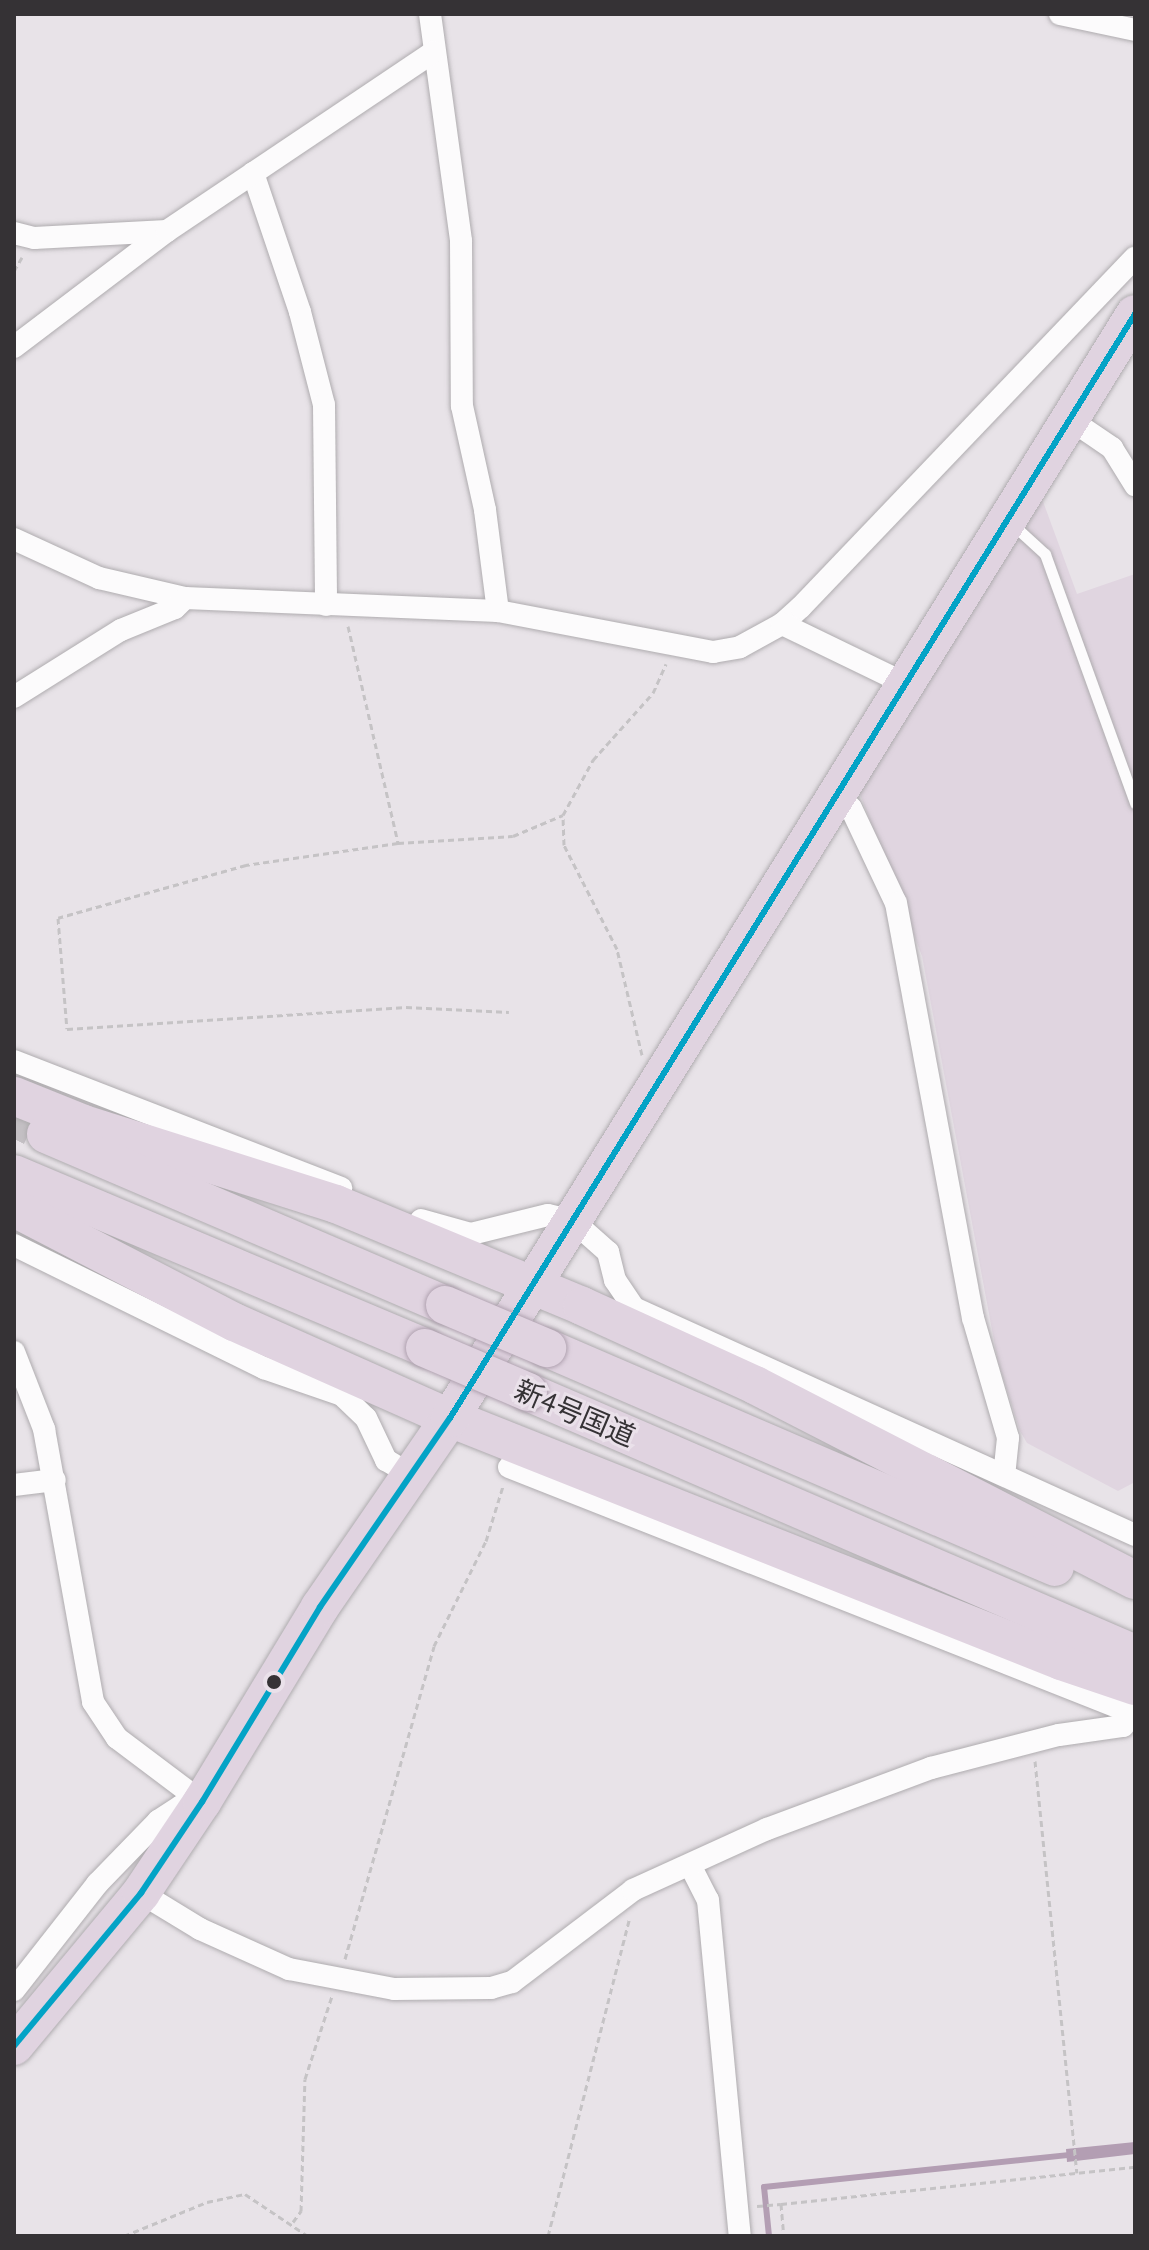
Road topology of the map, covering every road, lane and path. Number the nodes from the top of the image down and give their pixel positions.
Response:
1 (430, 14) edge
2 (1060, 14) edge
3 (1135, 30) edge
4 (433, 52) junction
5 (253, 173) junction
6 (167, 231) junction
7 (14, 233) edge
8 (1135, 258) edge
9 (1135, 314) edge
10 (14, 347) edge
11 (1071, 420) junction
12 (1135, 485) edge
13 (1008, 520) junction
14 (14, 539) edge
15 (185, 598) junction
16 (334, 605) junction
17 (498, 611) junction
18 (782, 624) junction
19 (679, 646) junction
20 (906, 684) junction
21 (14, 697) edge
22 (835, 791) junction
23 (1135, 803) edge
24 (563, 815) junction
25 (398, 843) junction
26 (509, 1012) dead end
27 (14, 1061) edge
28 (659, 1077) junction
29 (33, 1087) edge
30 (14, 1120) edge
31 (14, 1174) edge
32 (14, 1208) edge
33 (573, 1221) junction
34 (14, 1245) edge
35 (532, 1286) junction
36 (14, 1352) edge
37 (450, 1418) junction
38 (509, 1467) joint
39 (1004, 1474) junction
40 (411, 1475) junction
41 (55, 1480) junction
42 (14, 1485) edge
43 (1135, 1535) edge
44 (1135, 1580) edge
45 (1135, 1601) edge
46 (1135, 1654) edge
47 (1132, 1703) edge
48 (1033, 1741) junction
49 (202, 1802) junction
50 (691, 1867) junction
51 (633, 1890) junction
52 (141, 1893) junction
53 (338, 1981) junction
54 (14, 1990) edge
55 (14, 2046) edge
56 (1135, 2167) edge
57 (1077, 2173) junction
58 (781, 2204) junction
59 (736, 2207) junction
60 (293, 2222) junction
61 (124, 2236) edge
62 (308, 2236) edge
63 (548, 2236) edge
64 (740, 2236) edge
65 (784, 2236) edge

1 - 4 street
2 - 3 street
4 - 5 street
4 - 17 street
5 - 6 street
5 - 16 street
6 - 7 street
6 - 10 street
8 - 18 street
9 - 11 highway
11 - 12 street
11 - 13 highway
13 - 20 highway
13 - 23 lane
14 - 15 street
15 - 16 street
15 - 21 street
16 - 17 street
16 - 25 path
17 - 19 street
18 - 19 street
18 - 20 street
19 - 24 path
20 - 22 highway
22 - 28 highway
22 - 39 street
24 - 25 path
24 - 28 path
25 - 26 path
27 - 29 street
28 - 33 highway
29 - 33 street
29 - 35 highway
30 - 45 highway, 新4号国道, bridge
31 - 46 highway, 新4号国道, bridge
32 - 37 highway
33 - 35 highway
33 - 39 street
34 - 40 street
35 - 37 highway
35 - 44 highway
36 - 41 street
37 - 40 highway
37 - 47 highway
38 - 47 street
38 - 53 path
39 - 43 street
40 - 49 highway
41 - 42 street
41 - 49 street
47 - 48 street
48 - 50 street
48 - 57 path
49 - 52 highway
49 - 54 street
50 - 51 street
50 - 59 street
51 - 53 street
51 - 63 path
52 - 53 street
52 - 55 highway
53 - 60 path
56 - 57 path
57 - 58 path
58 - 59 path
58 - 65 path
59 - 64 street
60 - 61 path
60 - 62 path

